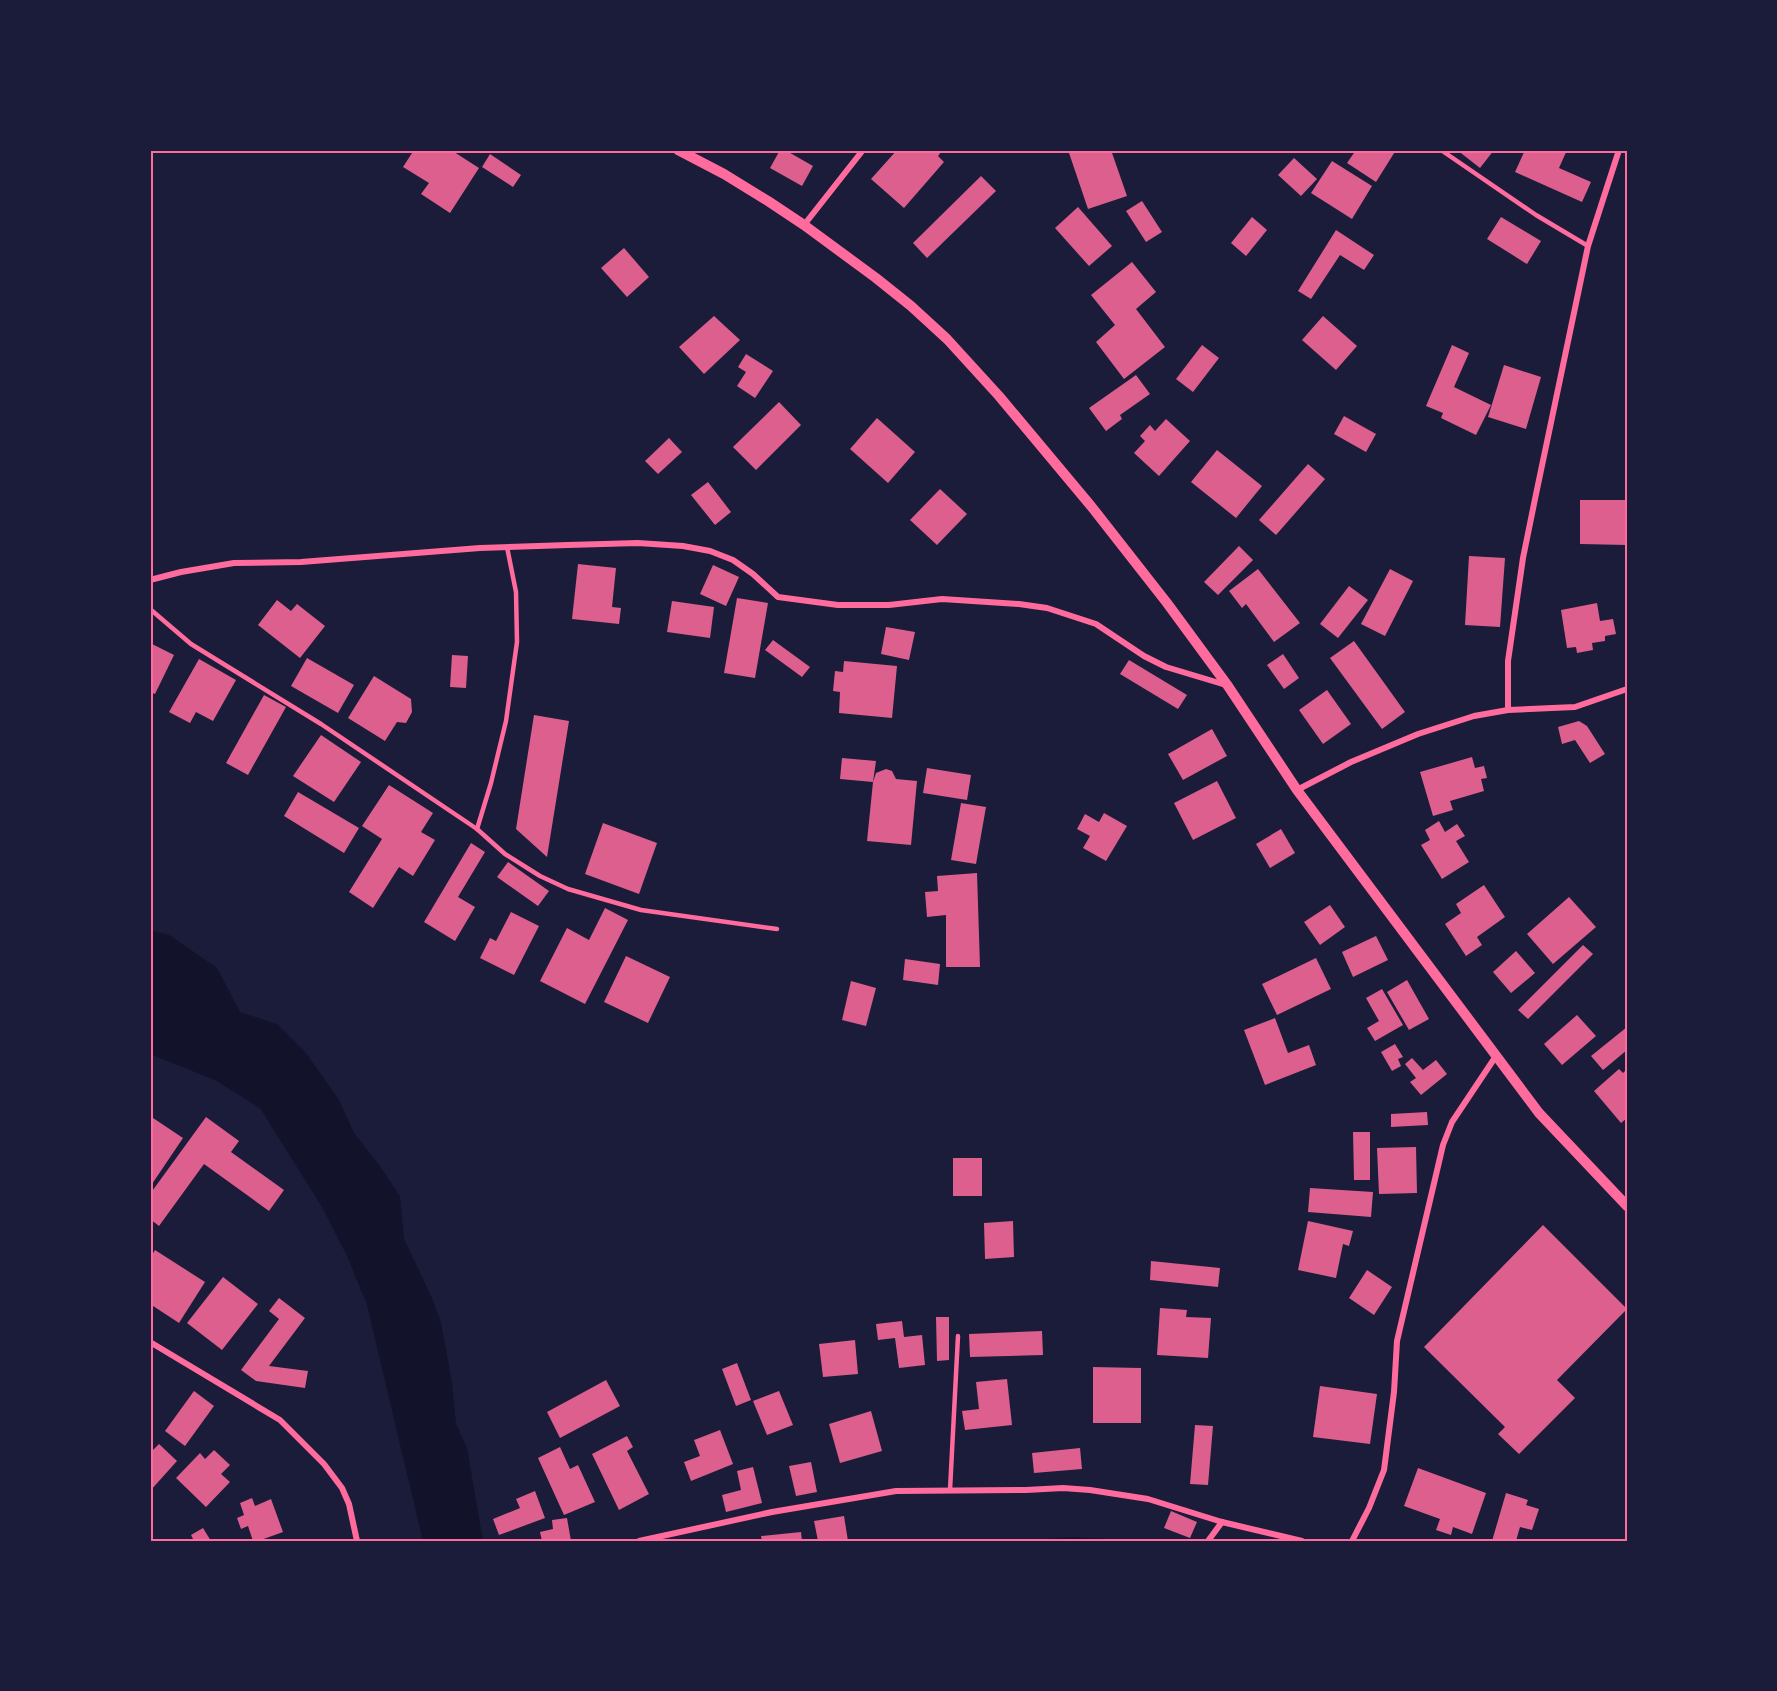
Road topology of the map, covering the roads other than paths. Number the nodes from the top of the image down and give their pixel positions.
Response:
1 (678, 150) edge
2 (863, 150) edge
3 (1441, 150) edge
4 (1619, 150) edge
5 (804, 225) junction
6 (1588, 246) junction
7 (507, 547) junction
8 (150, 580) edge
9 (150, 609) edge
10 (1228, 686) junction
11 (1627, 689) edge
12 (1508, 710) junction
13 (1297, 790) junction
14 (477, 829) junction
15 (777, 929) dead end
16 (1496, 1056) junction
17 (1627, 1206) edge
18 (958, 1336) dead end
19 (150, 1342) edge
20 (950, 1490) junction
21 (1222, 1522) junction
22 (357, 1541) edge
23 (639, 1541) edge
24 (1208, 1541) edge
25 (1302, 1541) edge
26 (1352, 1541) edge

1 - 5 street
2 - 5 street
3 - 6 lane
4 - 6 street
5 - 10 street
6 - 12 street
7 - 8 street
7 - 10 street
7 - 14 lane
9 - 14 lane
10 - 13 street
11 - 12 street
12 - 13 street
13 - 16 street
14 - 15 lane
16 - 17 street
16 - 26 street
18 - 20 lane
19 - 22 street
20 - 21 street
20 - 23 street
21 - 24 street
21 - 25 street

